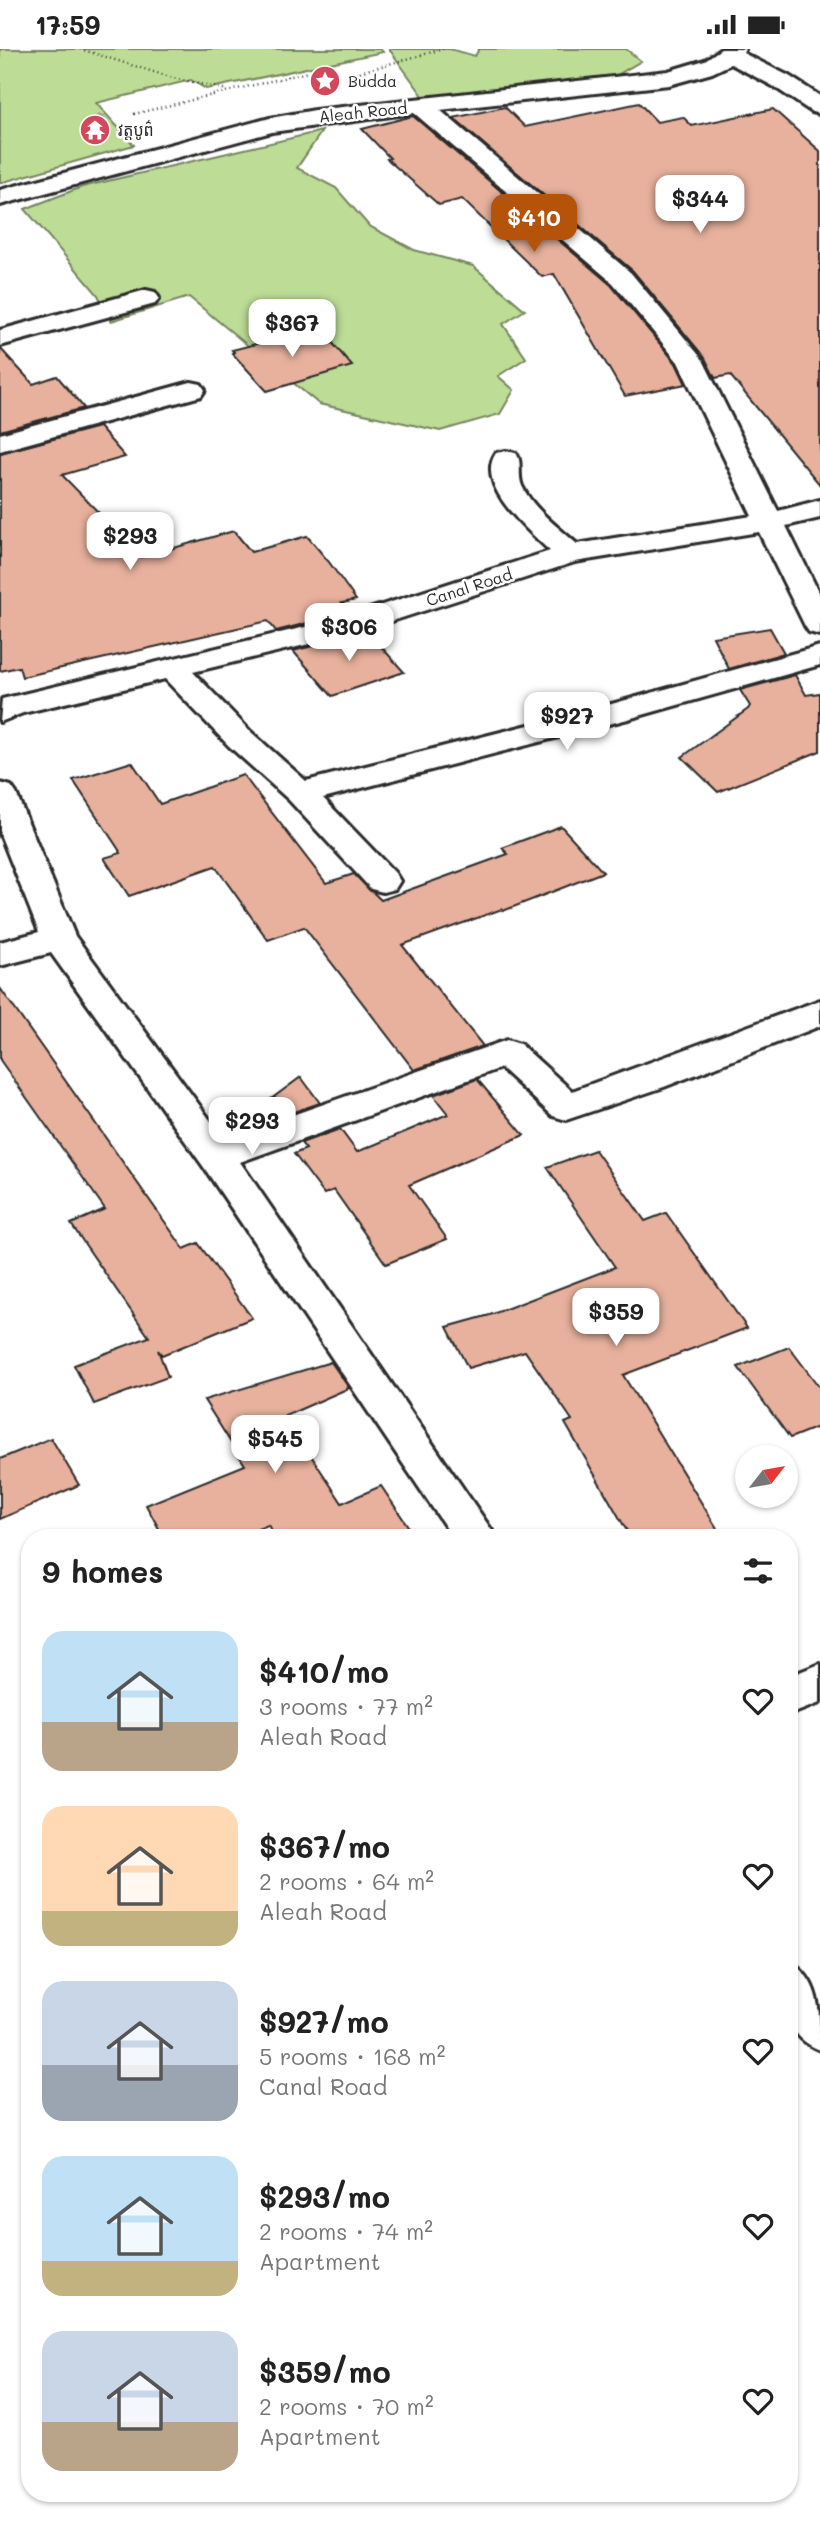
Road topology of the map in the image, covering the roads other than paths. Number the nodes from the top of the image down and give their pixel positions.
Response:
1 (732, 52) edge
2 (420, 106) junction
3 (820, 107) edge
4 (0, 198) edge
5 (146, 298) dead end
6 (0, 338) edge
7 (191, 390) dead end
8 (0, 443) edge
9 (506, 459) dead end
10 (820, 509) edge
11 (771, 521) junction
12 (570, 554) junction
13 (817, 610) edge
14 (820, 655) edge
15 (173, 670) junction
16 (0, 712) edge
17 (0, 793) edge
18 (300, 793) junction
19 (383, 881) dead end
20 (58, 939) junction
21 (0, 954) edge
22 (820, 1011) edge
23 (216, 1156) junction
24 (470, 1529) edge
25 (820, 1683) edge
26 (798, 1692) edge
27 (798, 1996) edge
28 (820, 2027) edge

1 - 2 street, Aleah Road
1 - 3 street
2 - 4 street, Aleah Road
2 - 11 street
5 - 6 street
7 - 8 street
9 - 12 street
10 - 11 street, Canal Road
11 - 12 street, Canal Road
11 - 13 street
12 - 15 street, Canal Road
14 - 18 street
15 - 16 street, Canal Road
15 - 18 street
17 - 20 street
18 - 19 street
20 - 21 street
20 - 23 street
22 - 23 street
23 - 24 street
25 - 26 street
27 - 28 street

